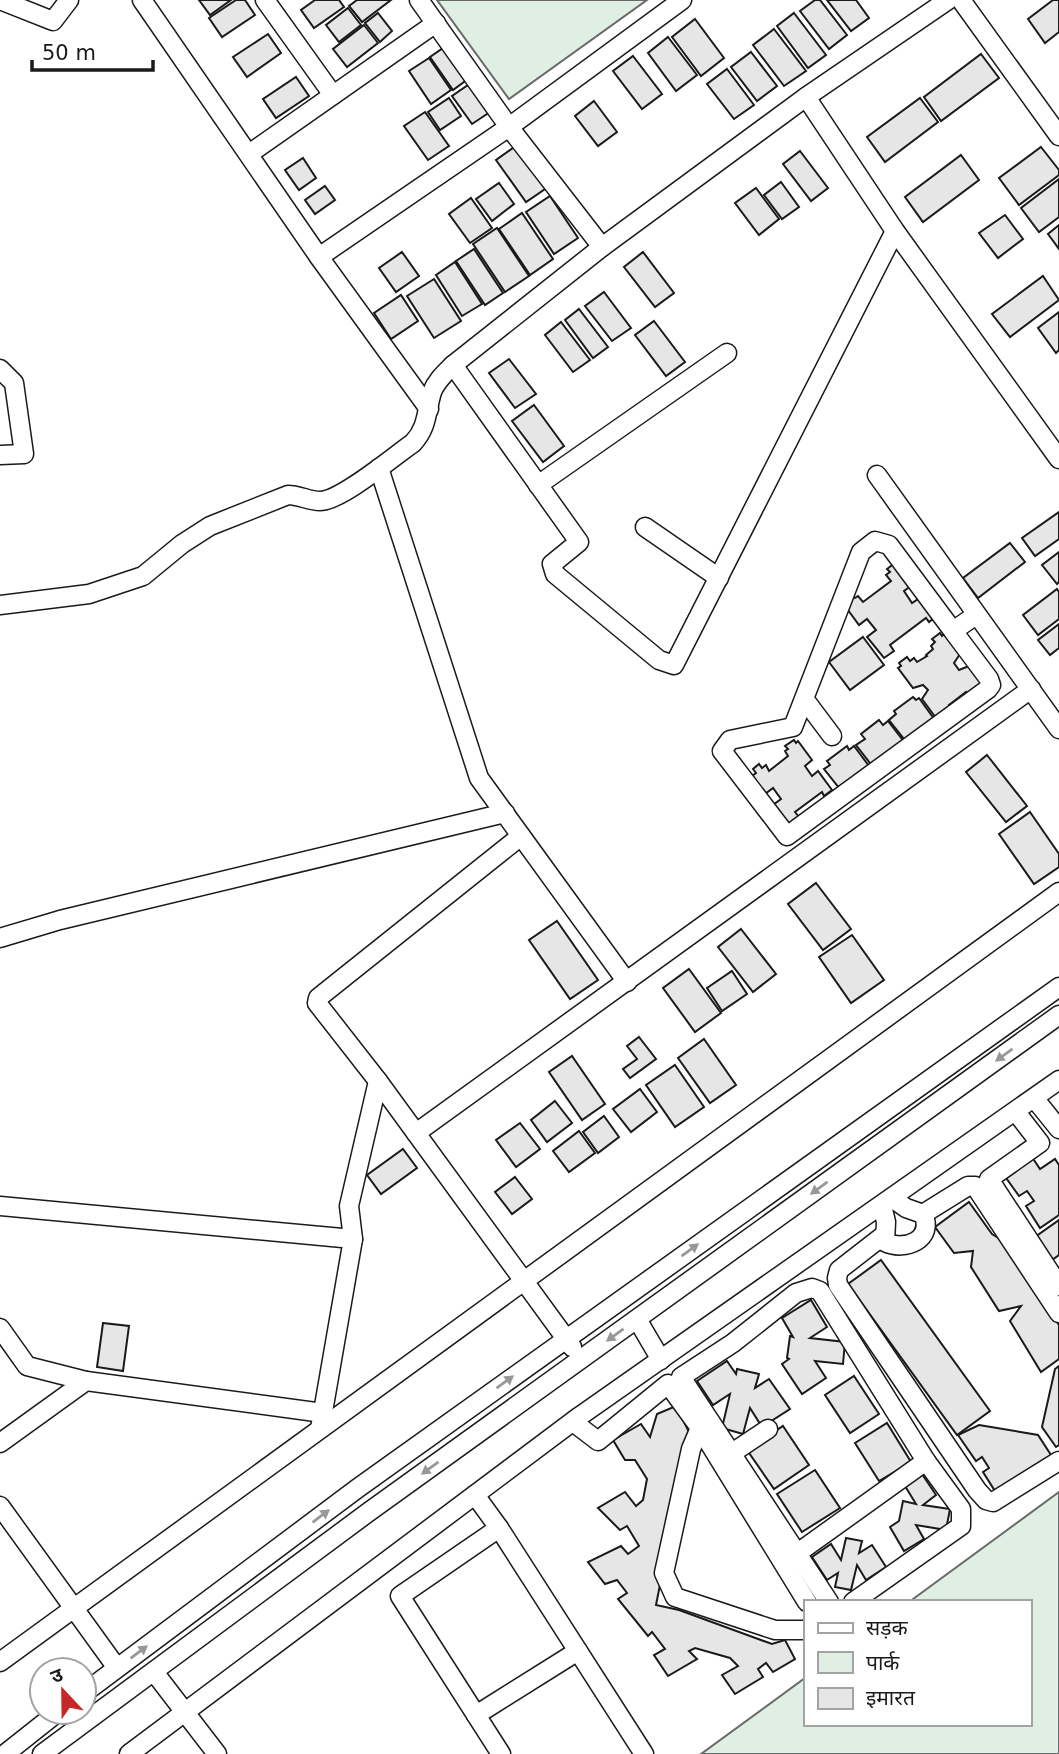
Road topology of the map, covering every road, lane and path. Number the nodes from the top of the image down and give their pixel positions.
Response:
1 (0, 0) edge
2 (69, 0) edge
3 (142, 0) edge
4 (265, 0) edge
5 (419, 0) edge
6 (681, 0) edge
7 (948, 0) edge
8 (961, 0) edge
9 (436, 23) junction
10 (333, 95) junction
11 (806, 97) junction
12 (509, 127) junction
13 (1059, 136) edge
14 (249, 154) junction
15 (895, 231) junction
16 (602, 247) junction
17 (318, 257) junction
18 (727, 354) dead end
19 (453, 365) junction
20 (0, 369) edge
21 (429, 409) junction
22 (0, 455) edge
23 (1059, 459) edge
24 (379, 468) junction
25 (877, 475) dead end
26 (538, 485) junction
27 (645, 527) dead end
28 (719, 578) junction
29 (961, 594) junction
30 (0, 604) edge
31 (938, 611) junction
32 (976, 615) junction
33 (953, 631) junction
34 (1031, 690) junction
35 (805, 700) junction
36 (1059, 729) edge
37 (832, 736) dead end
38 (505, 813) junction
39 (521, 836) junction
40 (787, 836) junction
41 (802, 855) junction
42 (1059, 892) edge
43 (0, 937) edge
44 (627, 982) junction
45 (1059, 987) edge
46 (1059, 1015) edge
47 (1059, 1080) edge
48 (378, 1081) junction
49 (1034, 1098) junction
50 (1016, 1112) junction
51 (1059, 1129) edge
52 (416, 1133) junction
53 (1040, 1143) junction
54 (887, 1202) junction
55 (0, 1206) edge
56 (923, 1214) junction
57 (884, 1235) junction
58 (353, 1239) junction
59 (524, 1280) junction
60 (1059, 1286) edge
61 (747, 1300) junction
62 (1059, 1313) edge
63 (636, 1319) junction
64 (763, 1320) junction
65 (716, 1322) junction
66 (0, 1328) edge
67 (567, 1339) junction
68 (733, 1343) junction
69 (581, 1359) junction
70 (662, 1360) junction
71 (86, 1381) junction
72 (321, 1421) junction
73 (573, 1422) junction
74 (699, 1428) junction
75 (768, 1429) dead end
76 (0, 1443) edge
77 (733, 1453) junction
78 (926, 1461) junction
79 (1059, 1461) edge
80 (475, 1495) junction
81 (3, 1518) edge
82 (499, 1528) junction
83 (799, 1552) junction
84 (806, 1600) edge
85 (828, 1600) edge
86 (856, 1600) edge
87 (74, 1607) junction
88 (804, 1630) edge
89 (578, 1651) junction
90 (0, 1662) edge
91 (117, 1668) junction
92 (154, 1672) junction
93 (98, 1682) edge
94 (184, 1714) junction
95 (476, 1715) junction
96 (40, 1726) edge
97 (5, 1754) edge
98 (42, 1754) edge
99 (129, 1754) edge
100 (217, 1754) edge
101 (501, 1754) edge
102 (644, 1754) edge

1 - 2 street
3 - 14 street
4 - 10 street
5 - 9 street
6 - 12 street
7 - 11 street
8 - 13 street
9 - 10 street
9 - 12 street
10 - 14 street
11 - 15 street
11 - 16 street
12 - 16 street
12 - 17 street
14 - 17 street
15 - 23 street
15 - 28 street
16 - 19 street
17 - 21 street
18 - 26 street
19 - 21 street
19 - 26 street
20 - 22 street
21 - 24 street
24 - 30 street
24 - 38 street
25 - 29 street
26 - 28 street
27 - 28 street
29 - 31 street
29 - 32 street
31 - 33 street
31 - 35 street
32 - 33 street
32 - 34 street
33 - 40 street
34 - 36 street
34 - 41 street
35 - 37 street
35 - 40 street
38 - 39 street
38 - 43 street
39 - 44 street
39 - 48 street
40 - 41 street
41 - 44 street
42 - 59 street
44 - 52 street
67 -> 45 street
46 -> 63 street
47 - 49 street
48 - 52 street
48 - 58 street
49 - 50 street
49 - 51 street
50 - 53 street
50 - 54 street
51 - 53 street
52 - 59 street
53 - 60 street
54 - 56 street
54 - 57 street
54 - 61 street
55 - 58 street
56 - 57 street
56 - 62 street
57 - 79 street
58 - 72 street
59 - 67 street
59 - 72 street
61 - 64 street
61 - 65 street
63 -> 69 street
63 - 70 street
64 - 68 street
64 - 78 street
65 - 68 street
65 - 70 street
66 - 71 street
67 - 69 street
91 -> 67 street
68 - 77 street
69 -> 92 street
70 - 73 street
71 - 72 street
71 - 76 street
72 - 87 street
73 - 74 street
73 - 80 street
74 - 84 street
74 - 88 street
75 - 77 street
77 - 83 street
78 - 83 street
78 - 86 street
80 - 82 street
80 - 94 street
81 - 87 street
82 - 89 street
82 - 95 street
83 - 85 street
87 - 90 street
87 - 91 street
89 - 95 street
89 - 102 street
91 - 93 street
92 - 94 street
92 - 98 street
94 - 99 street
94 - 100 street
95 - 101 street
96 - 97 street

